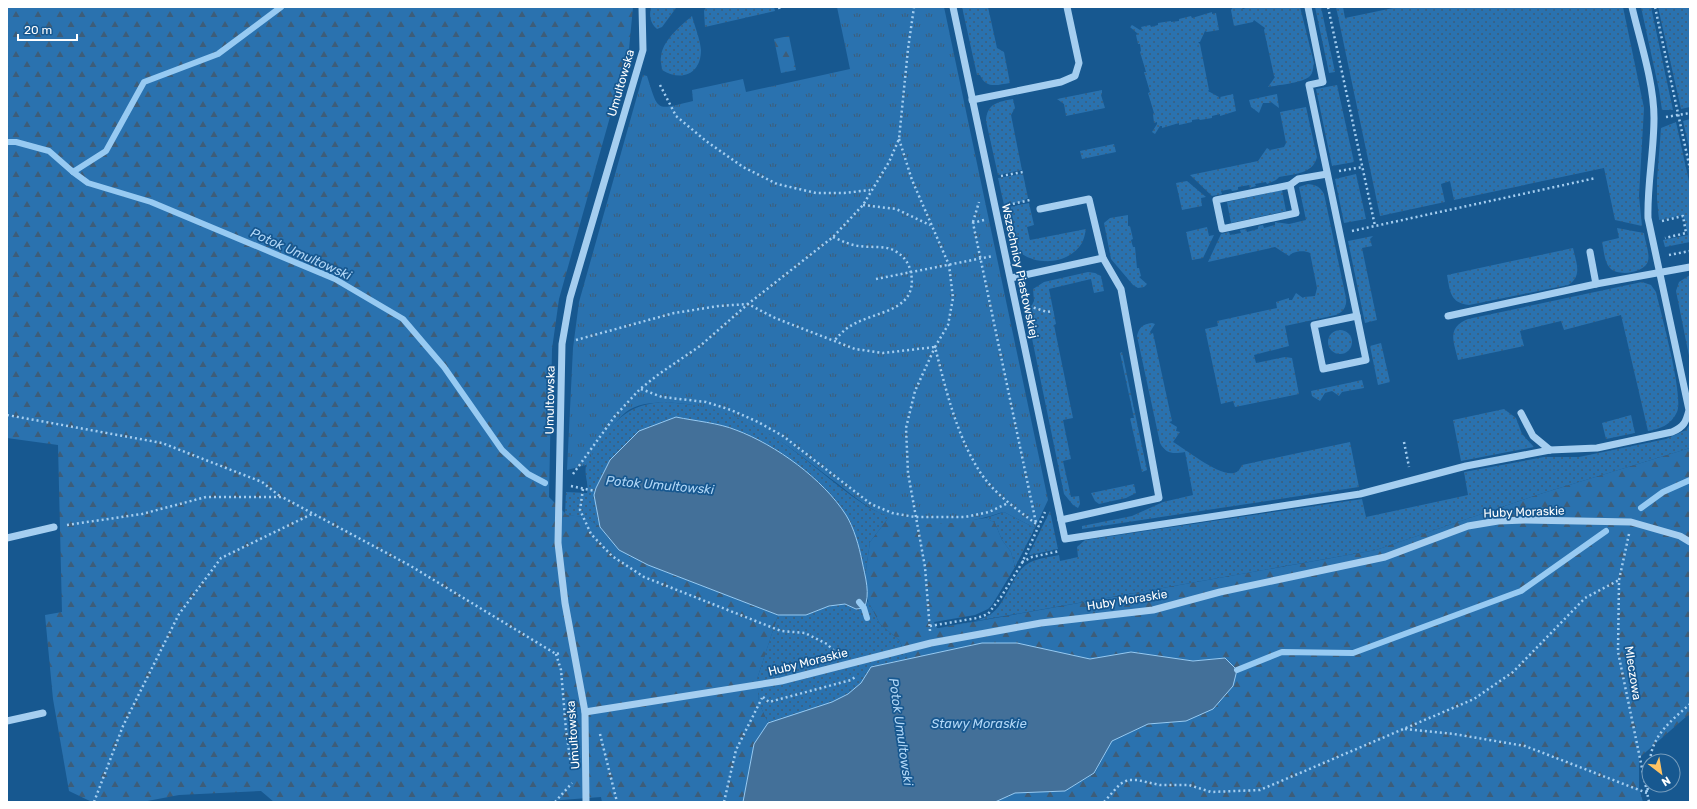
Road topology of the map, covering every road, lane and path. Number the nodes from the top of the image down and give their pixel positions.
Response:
1 (642, 7) edge
2 (779, 7) edge
3 (914, 7) edge
4 (953, 7) edge
5 (1067, 7) edge
6 (1308, 7) edge
7 (1328, 7) edge
8 (1632, 7) edge
9 (1655, 7) edge
10 (780, 11) dead end
11 (660, 85) dead end
12 (972, 100) junction
13 (1690, 114) edge
14 (1678, 116) junction
15 (1654, 118) junction
16 (899, 139) junction
17 (1362, 167) junction
18 (1690, 169) edge
19 (1327, 174) junction
20 (1596, 178) dead end
21 (1290, 185) junction
22 (871, 190) junction
23 (863, 205) junction
24 (996, 207) junction
25 (1040, 209) joint
26 (998, 218) junction
27 (1649, 224) junction
28 (930, 225) junction
29 (1375, 226) junction
30 (1340, 234) junction
31 (833, 237) junction
32 (1653, 240) junction
33 (1690, 251) edge
34 (1590, 252) dead end
35 (1103, 258) junction
36 (1656, 258) junction
37 (980, 259) junction
38 (949, 265) junction
39 (1690, 267) edge
40 (911, 272) junction
41 (1660, 273) junction
42 (1011, 278) junction
43 (876, 279) dead end
44 (1596, 284) junction
45 (748, 304) junction
46 (1031, 306) dead end
47 (1053, 311) dead end
48 (1356, 316) junction
49 (1448, 316) dead end
50 (835, 340) junction
51 (562, 344) junction
52 (935, 347) junction
53 (640, 389) junction
54 (1521, 413) dead end
55 (7, 415) edge
56 (1404, 442) dead end
57 (1550, 450) junction
58 (1409, 468) dead end
59 (559, 483) junction
60 (583, 489) junction
61 (595, 491) dead end
62 (282, 497) junction
63 (1008, 503) junction
64 (1058, 503) junction
65 (313, 514) junction
66 (915, 517) junction
67 (1061, 520) junction
68 (1631, 522) junction
69 (1036, 524) junction
70 (1039, 526) junction
71 (54, 527) joint
72 (7, 538) edge
73 (1065, 539) junction
74 (1690, 542) edge
75 (1022, 563) junction
76 (1620, 580) junction
77 (930, 626) junction
78 (931, 643) junction
79 (574, 650) junction
80 (556, 654) junction
81 (846, 664) junction
82 (763, 697) dead end
83 (1690, 704) edge
84 (585, 712) junction
85 (43, 714) dead end
86 (7, 721) edge
87 (1404, 729) junction
88 (1651, 753) edge
89 (1641, 764) edge
90 (571, 767) dead end
91 (587, 779) junction
92 (1641, 791) edge
93 (1647, 793) edge
94 (94, 802) edge
95 (555, 802) edge
96 (586, 802) edge
97 (617, 802) edge
98 (724, 802) edge
99 (1104, 802) edge
100 (1649, 802) edge

1 - 51 street, Umultowska
2 - 10 path
3 - 16 path
4 - 12 street, Wszechnicy Piastowskiej
5 - 12 street
6 - 19 street
7 - 17 path
8 - 15 street
9 - 14 path
11 - 22 path
12 - 24 street, Wszechnicy Piastowskiej
13 - 14 path
14 - 15 path
14 - 18 path
15 - 27 street
16 - 22 path
16 - 28 path
17 - 19 path
17 - 29 path
19 - 21 street
19 - 30 street
20 - 29 path
21 - 21 street
22 - 23 path
23 - 28 path
23 - 31 path
24 - 25 path
24 - 26 street, Wszechnicy Piastowskiej
25 - 35 street
26 - 37 path
26 - 42 street, Wszechnicy Piastowskiej
27 - 32 street
27 - 32 path
28 - 38 path
29 - 30 path
30 - 48 street
31 - 40 path
31 - 45 path
32 - 36 street
33 - 36 path
34 - 44 street
35 - 42 street
35 - 67 street
36 - 41 street
37 - 38 path
37 - 69 path
38 - 40 path
38 - 52 path
39 - 41 street
40 - 43 path
40 - 50 path
41 - 44 street
41 - 57 street
42 - 64 street, Wszechnicy Piastowskiej
44 - 49 street
45 - 50 path
45 - 51 path
45 - 53 path
46 - 47 path
48 - 48 street
50 - 52 path
51 - 59 street, Umultowska
52 - 63 path
52 - 66 path
53 - 59 path
53 - 66 path
54 - 57 street
55 - 62 path
56 - 58 path
57 - 73 street
59 - 60 path
59 - 79 street, Umultowska
60 - 61 path
60 - 81 path
62 - 65 path
62 - 71 path
63 - 66 path
63 - 69 path
64 - 67 street, Wszechnicy Piastowskiej
64 - 70 path
65 - 80 path
65 - 94 path
66 - 77 path
67 - 73 street, Wszechnicy Piastowskiej
68 - 74 street, Huby Moraskie
68 - 76 path, Mleczowa
68 - 78 street, Huby Moraskie
69 - 70 path
70 - 75 path
71 - 72 street
73 - 75 path
75 - 77 path
76 - 87 path
76 - 89 path, Mleczowa
77 - 78 path
78 - 81 street, Huby Moraskie
79 - 80 path
79 - 84 street, Umultowska
80 - 90 path
81 - 84 street, Huby Moraskie
82 - 98 path
83 - 88 path
84 - 91 street, Umultowska
84 - 97 path
85 - 86 street
87 - 92 path
87 - 99 path
91 - 95 path
91 - 96 street, Umultowska
93 - 100 path, Mleczowa

